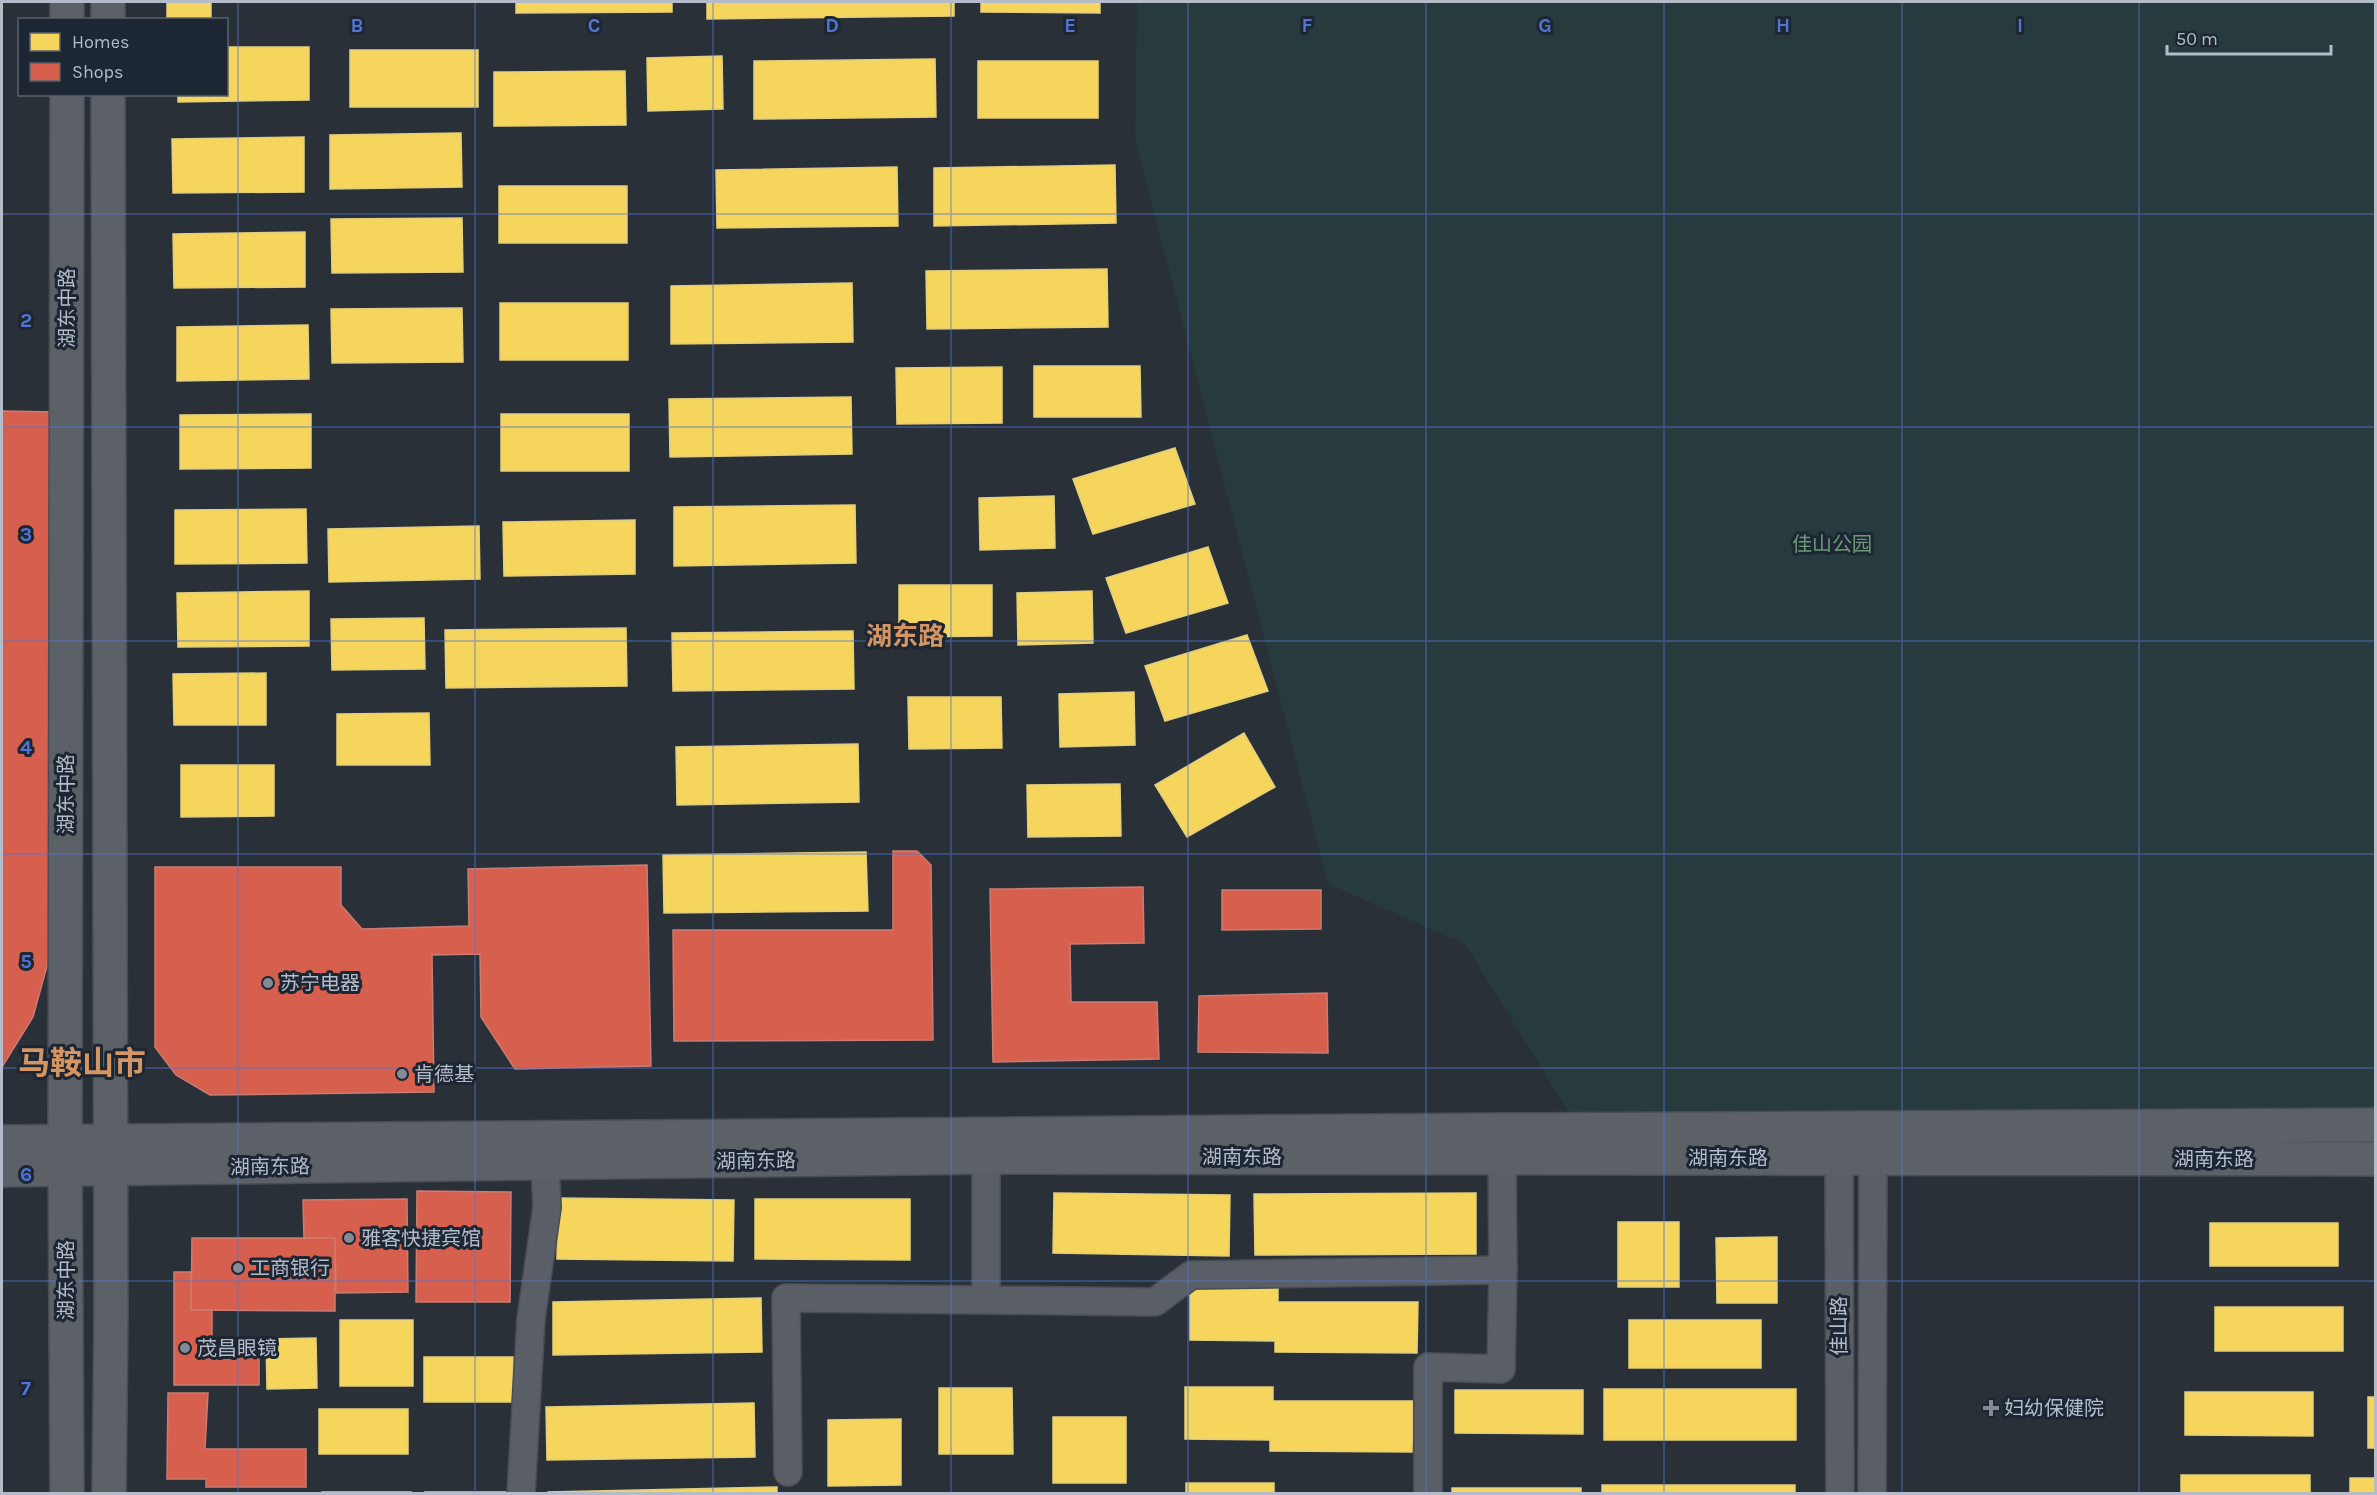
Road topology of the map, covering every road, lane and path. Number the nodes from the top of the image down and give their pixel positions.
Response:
1 (68, 2) edge
2 (108, 2) edge
3 (68, 18) edge
4 (108, 18) edge
5 (67, 96) edge
6 (108, 96) edge
7 (2376, 1125) edge
8 (2, 1142) edge
9 (109, 1155) junction
10 (65, 1156) junction
11 (986, 1157) junction
12 (1502, 1157) junction
13 (1839, 1159) junction
14 (2376, 1159) edge
15 (1873, 1160) junction
16 (545, 1164) junction
17 (2, 1170) edge
18 (1503, 1270) junction
19 (986, 1300) junction
20 (788, 1472) dead end
21 (67, 1494) edge
22 (109, 1494) edge
23 (521, 1494) edge
24 (1428, 1494) edge
25 (1840, 1494) edge
26 (1872, 1494) edge

1 - 3 main road
2 - 4 main road
5 - 10 main road, 湖东中路
6 - 9 main road, 湖东中路
7 - 9 main road
8 - 10 main road
9 - 10 main road
9 - 16 main road, 湖南东路
9 - 22 main road, 湖东中路
10 - 17 main road
10 - 21 main road, 湖东中路
11 - 12 main road, 湖南东路
11 - 16 main road, 湖南东路
11 - 19 street
12 - 13 main road, 湖南东路
12 - 18 street
13 - 15 main road, 湖南东路
13 - 25 street, 佳山路
14 - 15 main road, 湖南东路
15 - 26 street, 佳山路
16 - 23 street
18 - 19 street
18 - 24 street
19 - 20 street

